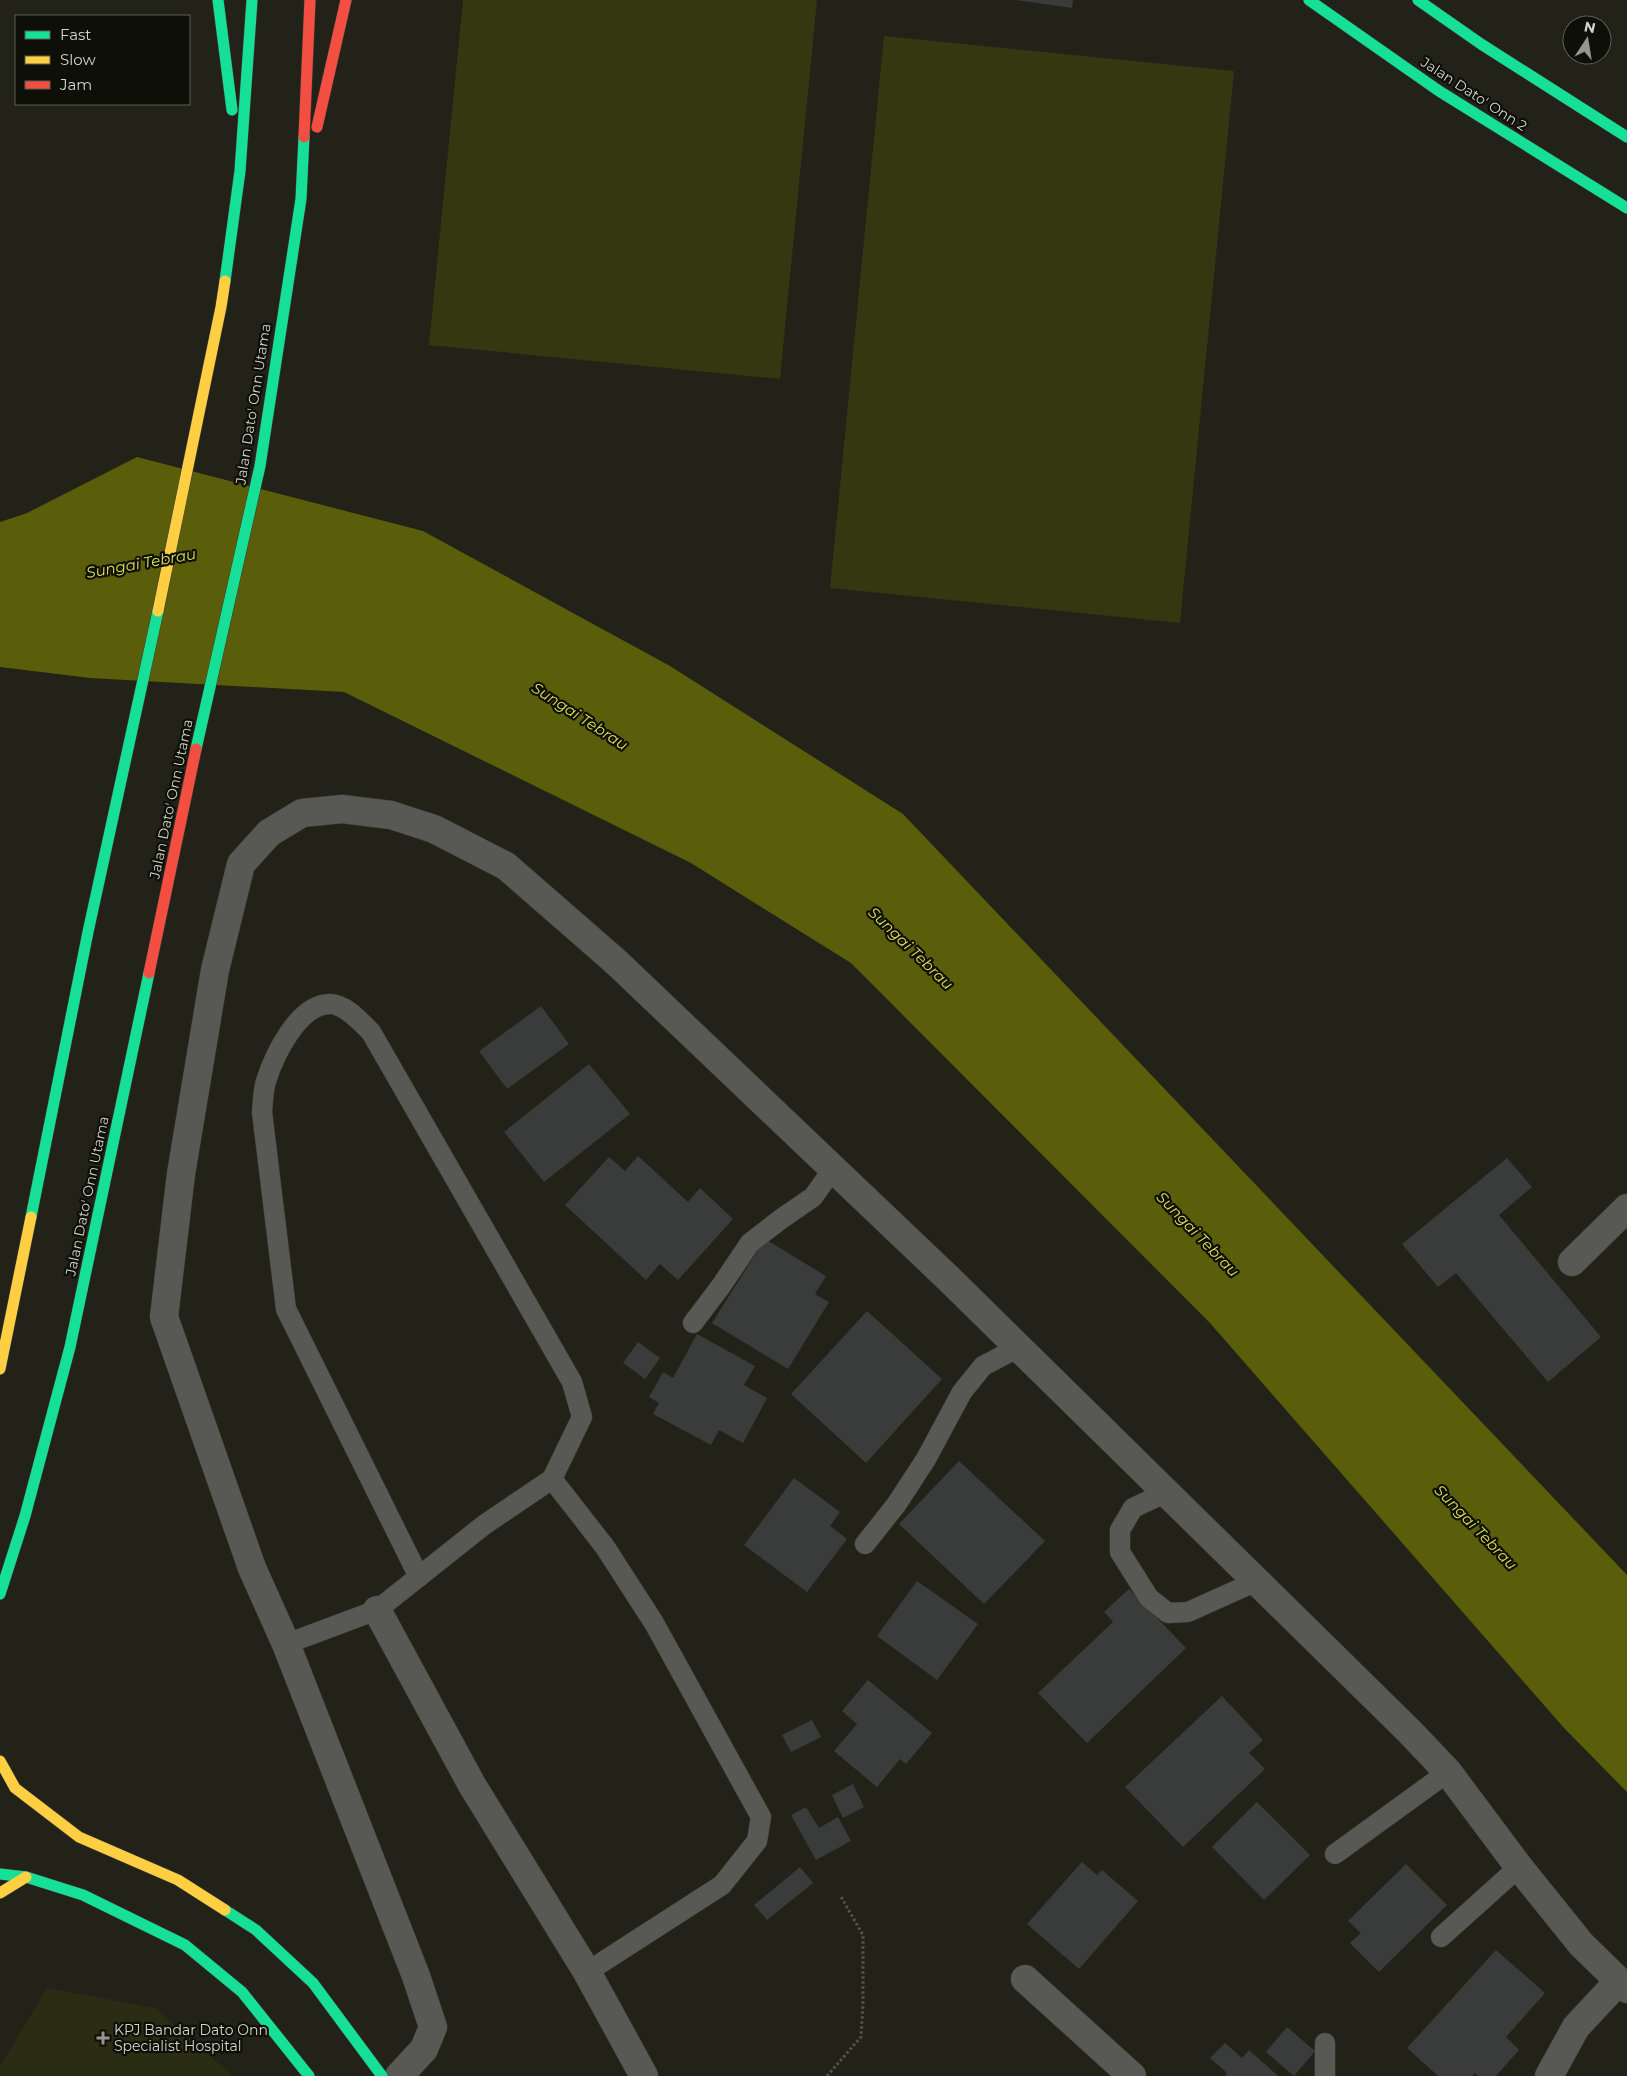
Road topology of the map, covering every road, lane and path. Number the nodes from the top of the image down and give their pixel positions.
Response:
1 (218, 0) edge
2 (252, 0) edge
3 (310, 0) edge
4 (346, 0) edge
5 (1309, 0) edge
6 (1418, 0) edge
7 (1627, 136) edge
8 (240, 171) junction
9 (301, 199) junction
10 (1627, 208) edge
11 (833, 1169) junction
12 (1627, 1208) edge
13 (1572, 1262) dead end
14 (22, 1266) junction
15 (6, 1285) dead end
16 (693, 1323) dead end
17 (1019, 1348) junction
18 (0, 1369) edge
19 (552, 1478) junction
20 (1167, 1492) junction
21 (865, 1544) dead end
22 (419, 1577) junction
23 (1257, 1581) junction
24 (0, 1594) edge
25 (377, 1610) junction
26 (286, 1644) junction
27 (0, 1761) edge
28 (1448, 1772) junction
29 (1335, 1854) dead end
30 (1519, 1868) junction
31 (0, 1874) edge
32 (26, 1878) junction
33 (0, 1893) edge
34 (840, 1895) dead end
35 (1441, 1937) dead end
36 (587, 1972) junction
37 (1025, 1979) dead end
38 (1623, 1985) edge
39 (1325, 2043) dead end
40 (309, 2076) edge
41 (382, 2076) edge
42 (399, 2076) edge
43 (644, 2076) edge
44 (827, 2076) edge
45 (1132, 2076) edge
46 (1325, 2076) edge
47 (1549, 2076) edge

1 - 8 main road
2 - 8 main road
3 - 9 main road, Jalan Dato' Onn Utama
4 - 9 main road
5 - 10 main road, Jalan Dato' Onn 2
6 - 7 main road
8 - 14 main road
9 - 24 main road, Jalan Dato' Onn Utama
11 - 16 lane
11 - 17 street
11 - 26 street
12 - 13 street
14 - 15 main road
14 - 18 main road
17 - 20 street
17 - 21 lane
19 - 22 lane
19 - 22 lane
19 - 36 lane
20 - 23 street
20 - 23 lane
22 - 25 lane
23 - 28 street
25 - 26 lane
25 - 36 street
26 - 42 street
27 - 41 main road
28 - 29 lane
28 - 30 street
30 - 35 lane
30 - 38 street
31 - 32 main road
32 - 33 main road
32 - 40 main road
34 - 44 path
36 - 43 street
37 - 45 street
38 - 47 street
39 - 46 lane

